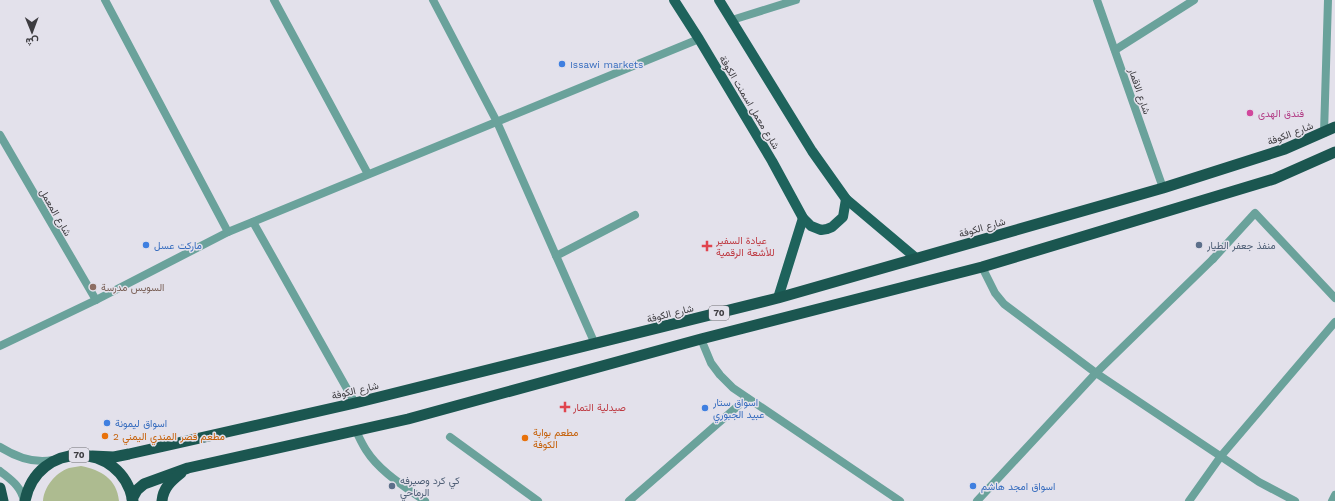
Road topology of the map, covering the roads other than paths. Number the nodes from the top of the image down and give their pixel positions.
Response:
1 (105, 0) edge
2 (274, 0) edge
3 (433, 0) edge
4 (674, 0) edge
5 (719, 0) edge
6 (796, 0) edge
7 (1097, 0) edge
8 (1194, 0) edge
9 (1328, 0) edge
10 (732, 20) junction
11 (700, 39) junction
12 (1115, 50) junction
13 (497, 122) junction
14 (1335, 127) edge
15 (1324, 133) junction
16 (0, 135) edge
17 (1335, 152) edge
18 (368, 174) junction
19 (1163, 188) junction
20 (846, 199) junction
21 (634, 215) dead end
22 (803, 218) junction
23 (253, 222) junction
24 (228, 232) junction
25 (556, 256) junction
26 (916, 258) junction
27 (982, 267) junction
28 (778, 298) junction
29 (1335, 298) edge
30 (96, 300) junction
31 (1335, 322) edge
32 (701, 339) junction
33 (595, 344) junction
34 (0, 346) edge
35 (1096, 374) junction
36 (747, 398) junction
37 (355, 403) junction
38 (356, 431) junction
39 (450, 437) dead end
40 (0, 447) edge
41 (92, 456) junction
42 (1221, 456) junction
43 (56, 459) junction
44 (188, 468) junction
45 (0, 471) edge
46 (0, 488) edge
47 (1335, 495) edge
48 (132, 500) edge
49 (3, 501) edge
50 (24, 501) edge
51 (162, 501) edge
52 (426, 501) edge
53 (538, 501) edge
54 (629, 501) edge
55 (900, 501) edge
56 (977, 501) edge
57 (1189, 501) edge
58 (1295, 501) edge
59 (1332, 501) edge

1 - 24 street
2 - 18 street
3 - 13 street
4 - 11 main road, شارع معمل اسمنت الكوفة
5 - 10 main road
6 - 10 street
7 - 12 street, شارع الاقمار
8 - 12 street
9 - 15 street
10 - 20 main road
11 - 13 street
11 - 22 main road, شارع معمل اسمنت الكوفة
12 - 19 street, شارع الاقمار
13 - 18 street
13 - 25 street
14 - 15 highway, شارع الكوفة / 70
15 - 19 highway, شارع الكوفة / 70
16 - 30 street, شارع المعمل
17 - 27 highway, 70
18 - 23 street
19 - 26 highway, شارع الكوفة / 70
20 - 22 main road
20 - 26 main road
21 - 25 street
22 - 28 main road
23 - 24 street
23 - 37 street
24 - 30 street
25 - 33 street
26 - 28 highway, شارع الكوفة / 70
27 - 32 highway, 70
27 - 35 street
28 - 33 highway, شارع الكوفة / 70
29 - 35 street
30 - 34 street
31 - 42 street
32 - 36 street
32 - 38 highway, 70
33 - 37 highway, شارع الكوفة / 70
35 - 42 street
35 - 56 street
36 - 54 street
36 - 55 street
37 - 41 highway, شارع الكوفة / 70
38 - 44 highway, 70
38 - 52 street
39 - 53 street
40 - 43 street
41 - 43 highway, 70
41 - 48 highway, 70
42 - 57 street
42 - 58 street
43 - 50 highway, 70
44 - 48 highway, 70
44 - 51 highway
45 - 50 street
46 - 49 highway
47 - 59 street

